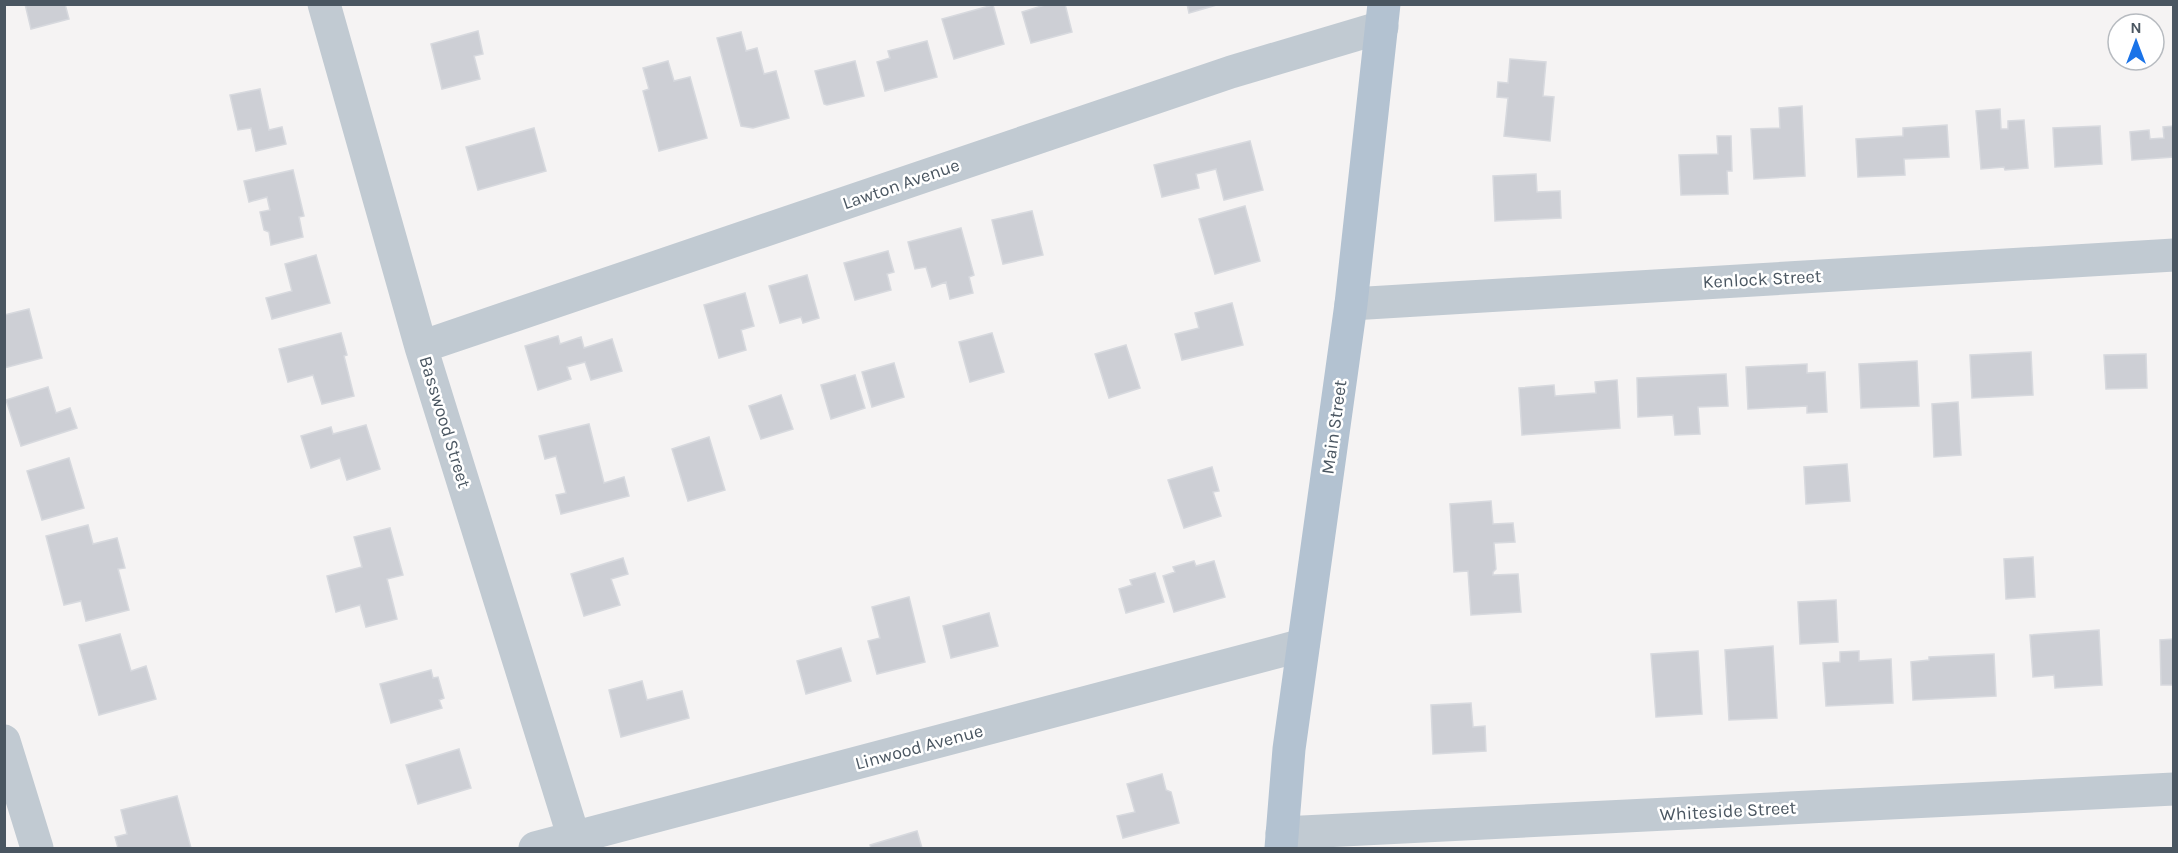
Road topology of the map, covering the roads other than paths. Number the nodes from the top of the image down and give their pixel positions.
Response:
1 (324, 4) edge
2 (1383, 16) edge
3 (2174, 255) edge
4 (1351, 304) junction
5 (421, 347) junction
6 (1303, 645) junction
7 (4, 741) edge
8 (2174, 789) edge
9 (573, 838) junction
10 (1281, 841) edge
11 (38, 849) edge
12 (536, 849) edge

1 - 5 street, Basswood Street
2 - 4 main road, Main Street
2 - 5 street, Lawton Avenue
3 - 4 street, Kenlock Street
4 - 6 main road, Main Street
5 - 9 street, Basswood Street
6 - 9 street, Linwood Avenue
6 - 10 main road, Main Street
7 - 11 street
8 - 10 street, Whiteside Street
9 - 12 street, Linwood Avenue

